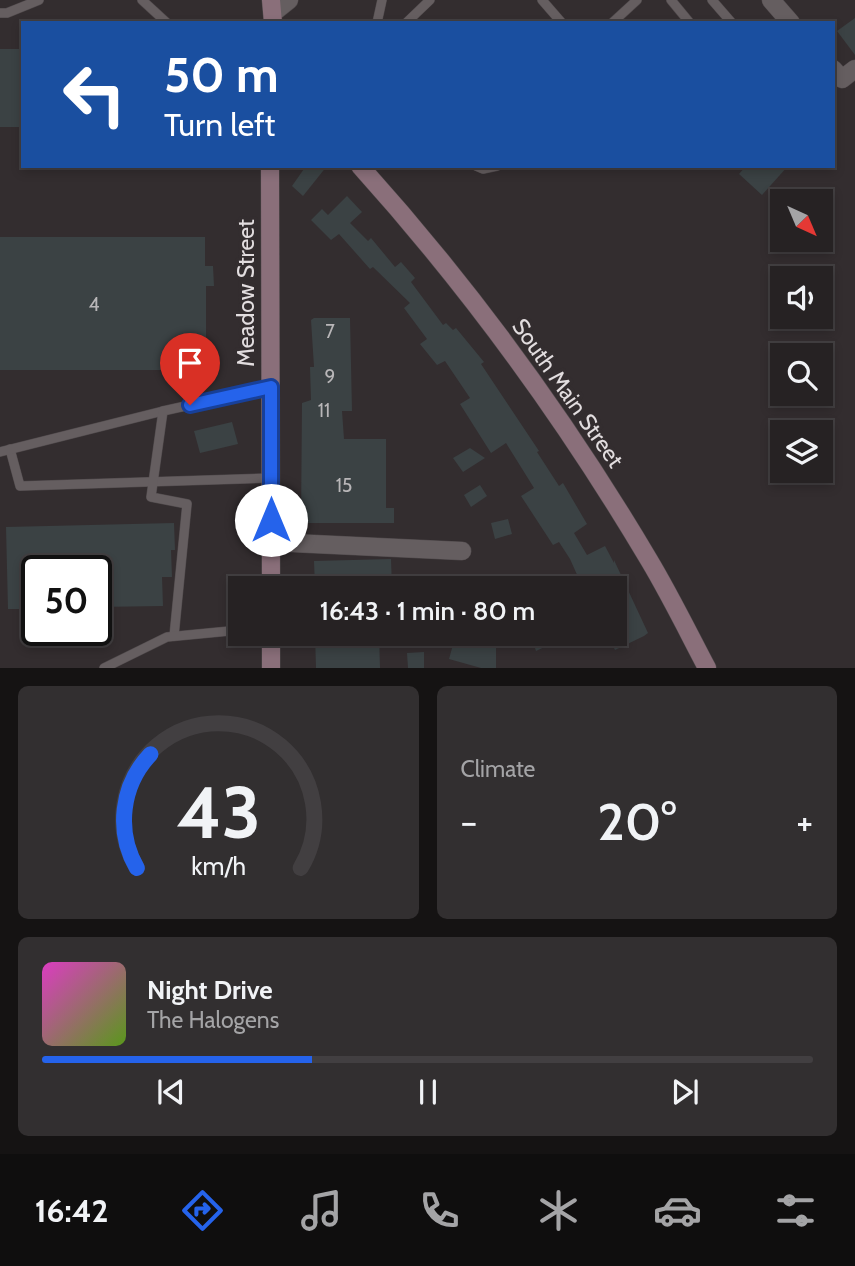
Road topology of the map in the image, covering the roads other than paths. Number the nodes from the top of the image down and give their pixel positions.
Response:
1 (39, 0) edge
2 (142, 0) edge
3 (289, 0) edge
4 (383, 0) edge
5 (430, 0) edge
6 (542, 0) edge
7 (637, 0) edge
8 (712, 0) edge
9 (771, 0) edge
10 (675, 1) edge
11 (273, 12) edge
12 (0, 13) edge
13 (165, 21) edge
14 (378, 21) edge
15 (408, 21) edge
16 (560, 21) edge
17 (614, 21) edge
18 (689, 21) edge
19 (730, 21) edge
20 (789, 21) edge
21 (270, 168) edge
22 (362, 168) edge
23 (271, 387) junction
24 (163, 411) junction
25 (5, 450) edge
26 (271, 478) junction
27 (153, 481) junction
28 (271, 542) junction
29 (463, 551) dead end
30 (271, 576) edge
31 (228, 631) edge
32 (174, 636) junction
33 (271, 646) edge
34 (104, 667) edge
35 (271, 667) edge
36 (707, 667) edge

1 - 12 lane
2 - 13 lane
3 - 11 street
4 - 14 lane
5 - 15 lane
6 - 16 lane
7 - 17 lane
8 - 19 lane
9 - 20 street
10 - 18 lane
21 - 23 main road, Meadow Street
22 - 36 main road, South Main Street
23 - 24 lane
23 - 26 main road, Meadow Street
24 - 25 lane
24 - 27 lane
25 - 27 lane
26 - 27 lane
26 - 28 main road, Meadow Street
27 - 32 lane
28 - 29 street
28 - 30 main road, Meadow Street
31 - 32 lane
32 - 34 lane
33 - 35 main road

